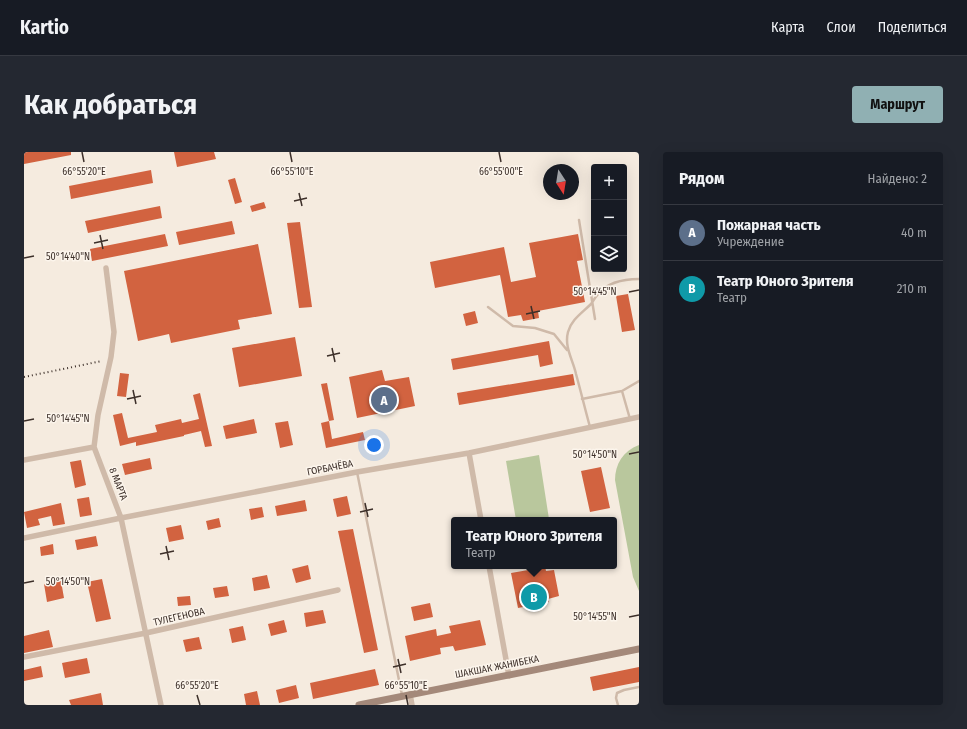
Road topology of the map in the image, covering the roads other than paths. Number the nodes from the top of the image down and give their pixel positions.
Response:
1 (579, 220) dead end
2 (106, 268) dead end
3 (639, 279) edge
4 (592, 304) junction
5 (488, 307) dead end
6 (595, 319) dead end
7 (569, 352) junction
8 (639, 382) edge
9 (622, 391) junction
10 (582, 399) junction
11 (639, 417) edge
12 (630, 419) junction
13 (590, 428) junction
14 (94, 447) junction
15 (469, 453) junction
16 (24, 460) edge
17 (357, 472) junction
18 (480, 517) edge
19 (122, 518) junction
20 (24, 538) edge
21 (490, 569) edge
22 (338, 590) dead end
23 (146, 633) junction
24 (639, 648) edge
25 (24, 656) edge
26 (509, 676) junction
27 (639, 687) edge
28 (410, 694) junction
29 (402, 696) junction
30 (379, 703) edge
31 (161, 705) edge
32 (359, 705) edge
33 (412, 705) edge
34 (618, 705) edge

1 - 4 lane
2 - 14 street, 8 МАРТА
3 - 4 lane
4 - 6 lane
4 - 7 lane
5 - 7 lane
7 - 10 lane
8 - 9 lane
9 - 10 lane
9 - 12 lane
10 - 13 lane
11 - 12 street, ГОРБАЧЁВА
12 - 13 street, ГОРБАЧЁВА
13 - 15 street, ГОРБАЧЁВА
14 - 16 street
14 - 19 street, 8 МАРТА
15 - 17 street, ГОРБАЧЁВА
15 - 18 street
17 - 19 street, ГОРБАЧЁВА
17 - 29 lane
19 - 20 street, ГОРБАЧЁВА
19 - 23 street, 8 МАРТА
21 - 26 street
22 - 23 street, ТУЛЕГЕНОВА
23 - 25 street, ТУЛЕГЕНОВА
23 - 31 street, 8 МАРТА
24 - 26 main road, ШАКШАК ЖАНИБЕКА
26 - 28 main road, ШАКШАК ЖАНИБЕКА
27 - 34 lane
28 - 29 main road, ШАКШАК ЖАНИБЕКА
28 - 33 street
29 - 30 main road, ШАКШАК ЖАНИБЕКА
30 - 32 main road, ШАКШАК ЖАНИБЕКА

